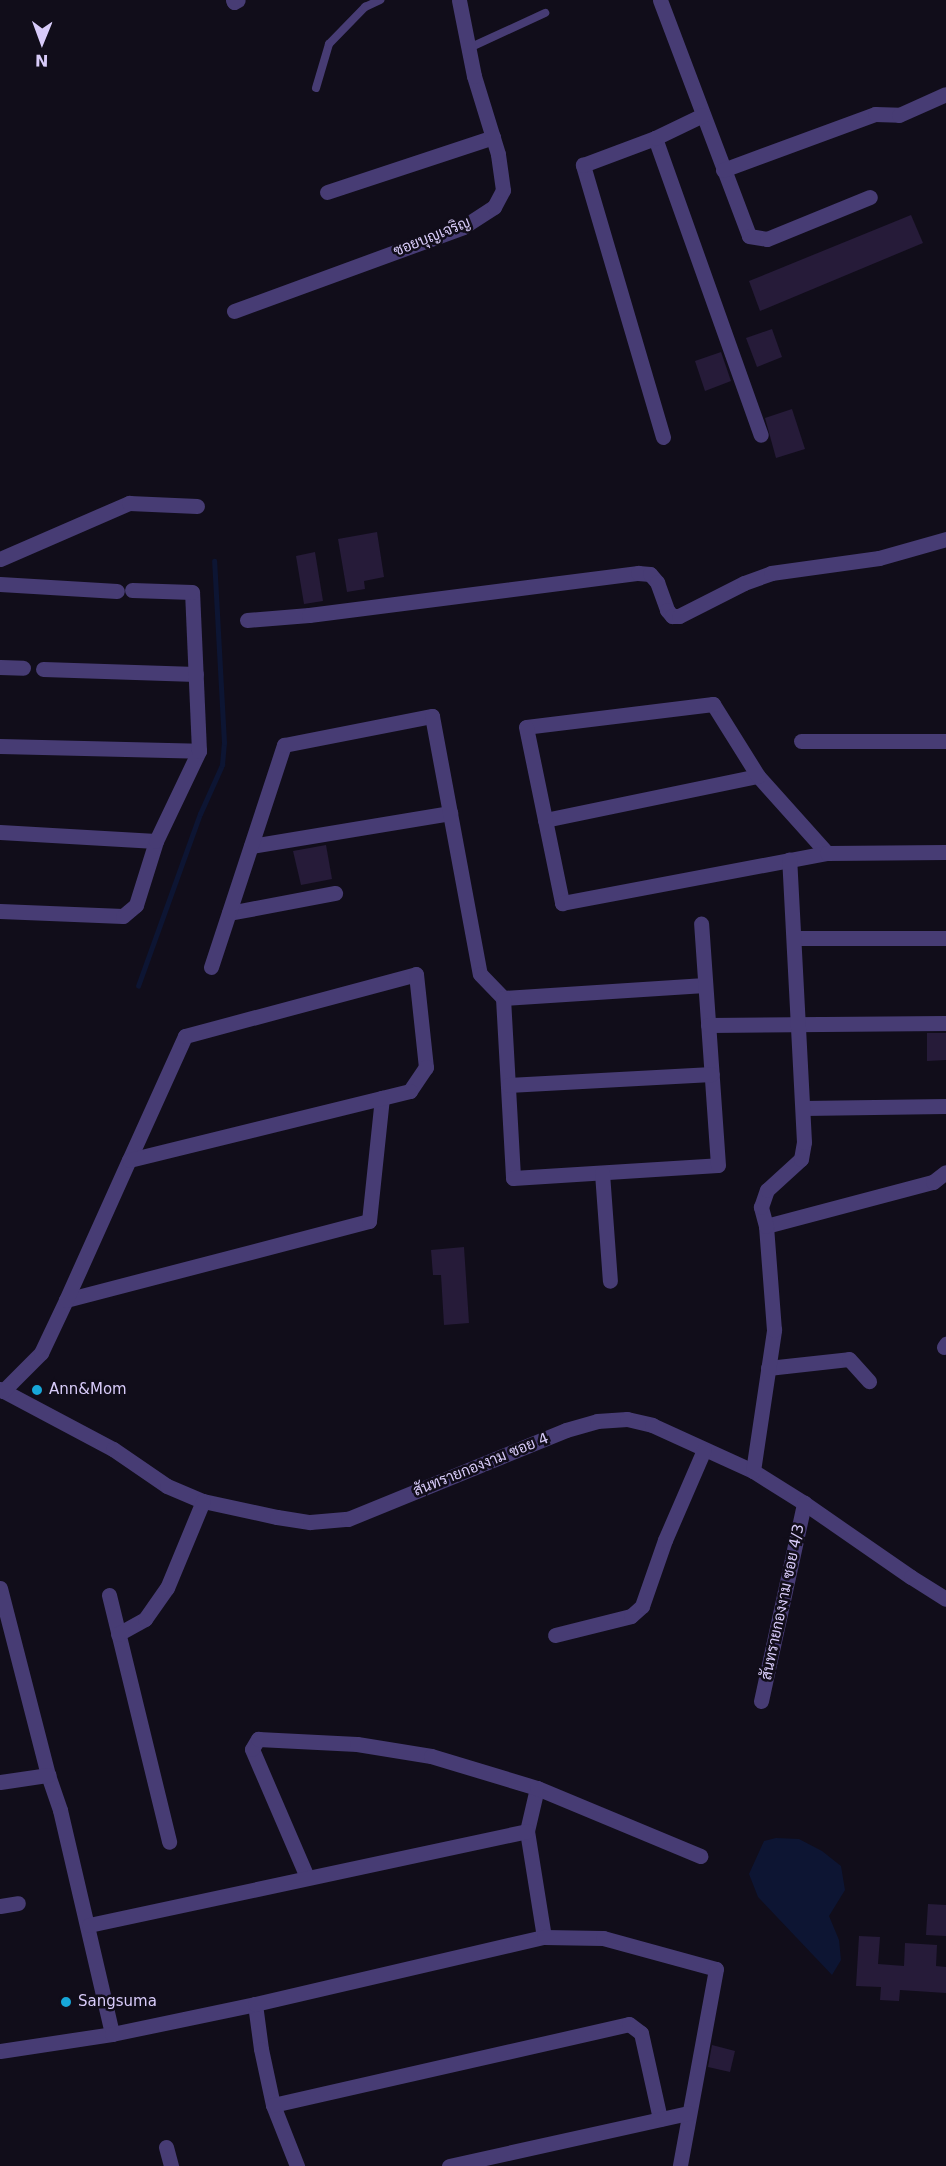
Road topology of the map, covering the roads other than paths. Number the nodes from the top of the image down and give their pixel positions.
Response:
1 (233, 0) edge
2 (238, 0) edge
3 (380, 0) edge
4 (459, 0) edge
5 (660, 0) edge
6 (545, 13) dead end
7 (469, 48) junction
8 (316, 88) dead end
9 (945, 96) edge
10 (703, 115) junction
11 (493, 137) junction
12 (655, 138) junction
13 (723, 170) junction
14 (327, 192) dead end
15 (870, 197) dead end
16 (234, 311) dead end
17 (761, 435) dead end
18 (663, 437) dead end
19 (197, 506) dead end
20 (946, 540) edge
21 (0, 559) edge
22 (0, 584) edge
23 (247, 620) dead end
24 (0, 667) edge
25 (23, 668) dead end
26 (43, 669) dead end
27 (195, 674) junction
28 (801, 741) dead end
29 (946, 741) edge
30 (0, 746) edge
31 (199, 751) junction
32 (758, 776) junction
33 (450, 813) junction
34 (545, 820) junction
35 (0, 832) edge
36 (156, 841) junction
37 (251, 846) junction
38 (946, 852) edge
39 (826, 853) junction
40 (789, 859) junction
41 (334, 893) dead end
42 (0, 911) edge
43 (229, 913) junction
44 (701, 924) dead end
45 (794, 938) junction
46 (946, 938) edge
47 (211, 967) dead end
48 (705, 985) junction
49 (503, 998) junction
50 (800, 1023) junction
51 (946, 1023) edge
52 (708, 1025) junction
53 (712, 1074) junction
54 (508, 1085) junction
55 (381, 1098) junction
56 (946, 1106) edge
57 (803, 1108) junction
58 (129, 1160) junction
59 (946, 1172) edge
60 (602, 1173) junction
61 (766, 1226) junction
62 (610, 1281) dead end
63 (66, 1300) junction
64 (768, 1368) junction
65 (869, 1381) dead end
66 (1, 1390) edge
67 (704, 1449) junction
68 (753, 1471) junction
69 (202, 1501) junction
70 (804, 1503) junction
71 (0, 1588) edge
72 (109, 1595) dead end
73 (946, 1599) edge
74 (118, 1634) junction
75 (555, 1635) dead end
76 (761, 1701) dead end
77 (48, 1775) junction
78 (0, 1782) edge
79 (537, 1788) junction
80 (527, 1831) junction
81 (169, 1842) dead end
82 (700, 1856) dead end
83 (307, 1877) junction
84 (18, 1903) dead end
85 (0, 1906) edge
86 (89, 1925) junction
87 (544, 1937) junction
88 (255, 2004) junction
89 (112, 2034) junction
90 (0, 2051) edge
91 (273, 2104) junction
92 (688, 2113) junction
93 (660, 2119) junction
94 (166, 2147) dead end
95 (171, 2166) edge
96 (297, 2166) edge
97 (449, 2166) edge
98 (680, 2166) edge

1 - 2 street
3 - 8 lane
4 - 7 street, ซอยบุญเจริญ
5 - 10 street
6 - 7 lane
7 - 11 street, ซอยบุญเจริญ
9 - 13 street
10 - 12 street
10 - 13 street
11 - 14 street
11 - 16 street, ซอยบุญเจริญ
12 - 17 street
12 - 18 street
13 - 15 street
19 - 21 street
20 - 23 street
22 - 27 street
24 - 25 street
26 - 27 street
27 - 31 street
28 - 29 street
30 - 31 street
31 - 36 street
32 - 34 street
32 - 34 street
32 - 39 street
33 - 37 street
33 - 37 street
33 - 49 street
34 - 40 street
35 - 36 street
36 - 42 street
37 - 43 street
38 - 39 street
39 - 40 street
40 - 45 street
41 - 43 street
43 - 47 street
44 - 48 street
45 - 46 street
45 - 50 street
48 - 49 street
48 - 52 street
49 - 54 street
50 - 51 street
50 - 52 street
50 - 57 street
52 - 53 street
53 - 54 street
53 - 60 street
54 - 60 street
55 - 58 street
55 - 58 street
55 - 63 street
56 - 57 street
57 - 61 street
58 - 63 street
59 - 61 street
60 - 62 street
61 - 64 street
63 - 66 street
64 - 65 street
64 - 68 street
66 - 69 street, สันทรายกองงาม ซอย 4
67 - 68 street, สันทรายกองงาม ซอย 4
67 - 69 street, สันทรายกองงาม ซอย 4
67 - 75 street
68 - 70 street, สันทรายกองงาม ซอย 4
69 - 74 street
70 - 73 street, สันทรายกองงาม ซอย 4
70 - 76 street, สันทรายกองงาม ซอย 4/3
71 - 77 street
72 - 74 street
74 - 81 street
77 - 78 street
77 - 86 street
79 - 80 street
79 - 82 street
79 - 83 street
80 - 83 street
80 - 87 street
83 - 86 street
84 - 85 street
86 - 89 street
87 - 88 street
87 - 92 street
88 - 89 street
88 - 91 street
89 - 90 street
91 - 93 street
91 - 96 street
92 - 93 street
92 - 98 street
93 - 97 street
94 - 95 street

